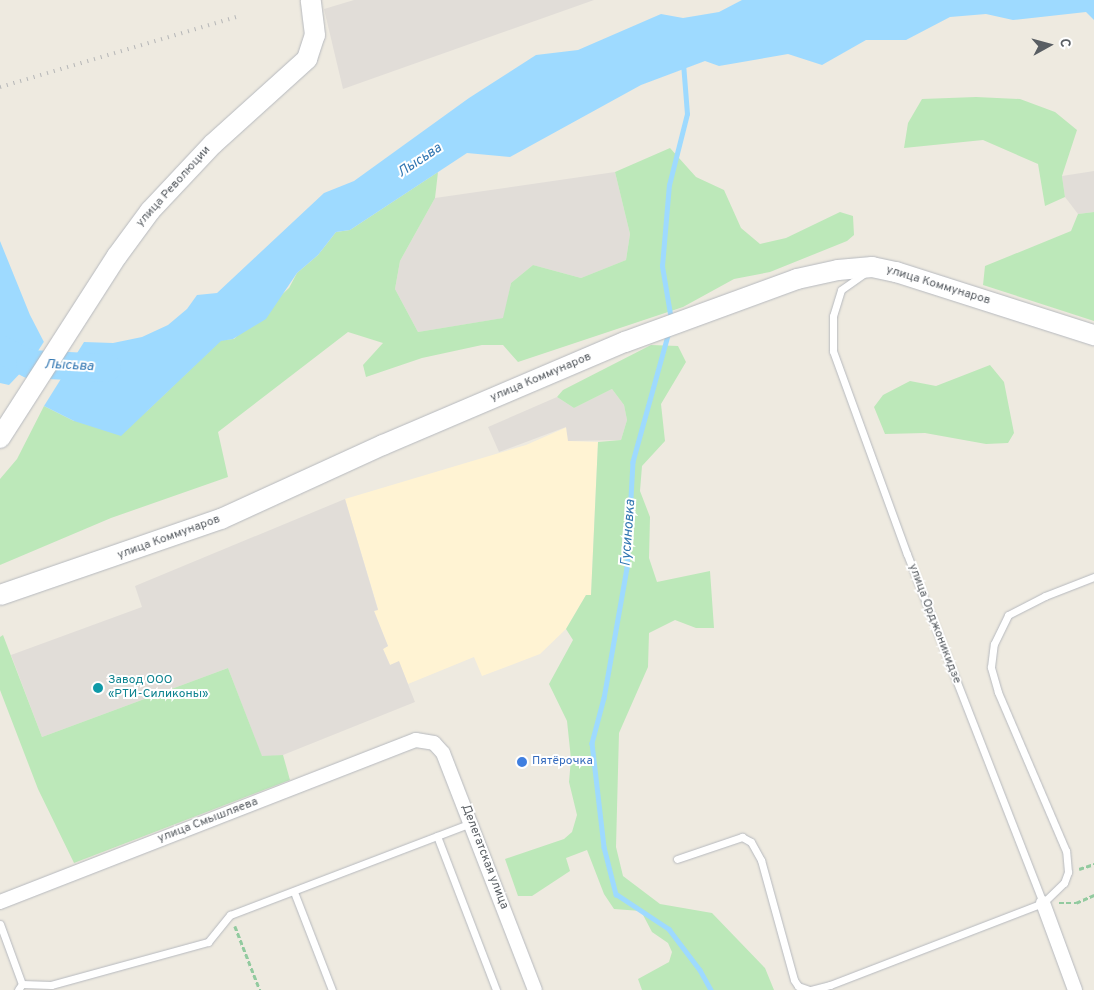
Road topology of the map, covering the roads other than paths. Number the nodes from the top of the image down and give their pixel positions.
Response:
1 (311, 0) edge
2 (872, 267) junction
3 (1094, 335) edge
4 (0, 438) edge
5 (1094, 577) edge
6 (0, 595) edge
7 (416, 740) joint
8 (471, 823) junction
9 (437, 836) junction
10 (677, 859) dead end
11 (294, 892) junction
12 (0, 902) edge
13 (1043, 903) junction
14 (0, 924) edge
15 (20, 987) edge
16 (332, 990) edge
17 (496, 990) edge
18 (535, 990) edge
19 (810, 990) edge
20 (1075, 990) edge

1 - 4 main road, улица Революции
2 - 3 main road, улица Коммунаров
2 - 6 main road, улица Коммунаров
2 - 13 lane, улица Орджоникидзе
5 - 13 lane
7 - 8 street, Делегатская улица
7 - 12 street, улица Смышляева
8 - 9 lane
8 - 18 street, Делегатская улица
9 - 11 lane
9 - 17 lane
10 - 19 lane
11 - 15 lane
11 - 16 lane
13 - 19 lane
13 - 20 street, улица Орджоникидзе
14 - 15 lane

